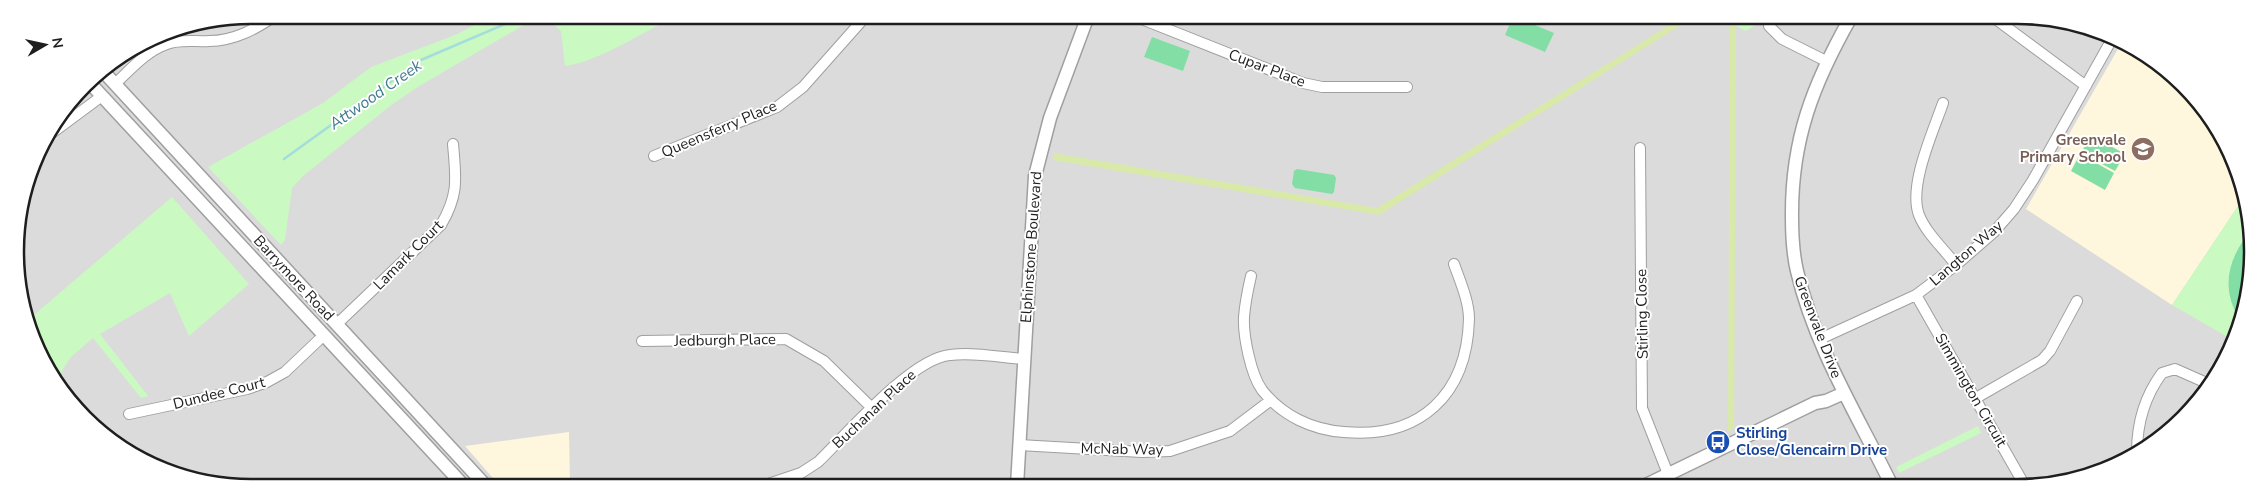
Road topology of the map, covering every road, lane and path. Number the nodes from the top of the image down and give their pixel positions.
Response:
1 (263, 24) edge
2 (859, 24) edge
3 (1085, 24) edge
4 (1154, 24) edge
5 (1847, 24) edge
6 (2001, 24) edge
7 (1769, 26) dead end
8 (2109, 44) edge
9 (1826, 61) junction
10 (107, 75) edge
11 (115, 84) junction
12 (2086, 86) junction
13 (93, 87) edge
14 (1407, 87) dead end
15 (102, 96) junction
16 (1943, 103) dead end
17 (61, 126) edge
18 (453, 144) dead end
19 (1640, 148) dead end
20 (654, 156) dead end
21 (1454, 264) dead end
22 (1956, 265) junction
23 (1250, 276) dead end
24 (1916, 295) junction
25 (2077, 301) dead end
26 (337, 324) junction
27 (324, 335) junction
28 (1820, 340) junction
29 (642, 341) dead end
30 (1023, 359) junction
31 (2203, 382) edge
32 (1843, 389) junction
33 (1976, 398) junction
34 (1272, 400) junction
35 (872, 409) junction
36 (128, 414) dead end
37 (2137, 444) edge
38 (1019, 446) junction
39 (1668, 474) junction
40 (458, 479) edge
41 (480, 479) edge
42 (783, 479) edge
43 (1017, 479) edge
44 (1658, 479) edge
45 (1888, 479) edge
46 (2021, 479) edge

1 - 11 street
2 - 20 street, Queensferry Place
3 - 30 street, Elphinstone Boulevard
4 - 14 street, Cupar Place
5 - 9 street, Greenvale Drive
6 - 12 street
7 - 9 street
8 - 12 street, Langton Way
9 - 28 street, Greenvale Drive
10 - 11 street, Barrymore Road
11 - 15 street
11 - 26 street, Barrymore Road
12 - 22 street, Langton Way
13 - 15 street, Barrymore Road
15 - 17 street
15 - 27 street, Barrymore Road
16 - 22 street
18 - 26 street, Lamark Court
19 - 39 street, Stirling Close
21 - 34 street
22 - 24 street, Langton Way
23 - 34 street
24 - 28 street, Langton Way
24 - 33 street, Simmington Circuit
25 - 33 street
26 - 27 street
26 - 41 street, Barrymore Road
27 - 36 street, Dundee Court
27 - 40 street, Barrymore Road
28 - 32 street, Greenvale Drive
29 - 35 street, Jedburgh Place
30 - 35 street, Buchanan Place
30 - 38 street, Elphinstone Boulevard
31 - 37 street
32 - 39 street
32 - 45 street, Greenvale Drive
33 - 46 street, Simmington Circuit
34 - 38 street, McNab Way
35 - 42 street, Buchanan Place
38 - 43 street, Elphinstone Boulevard
39 - 44 street

